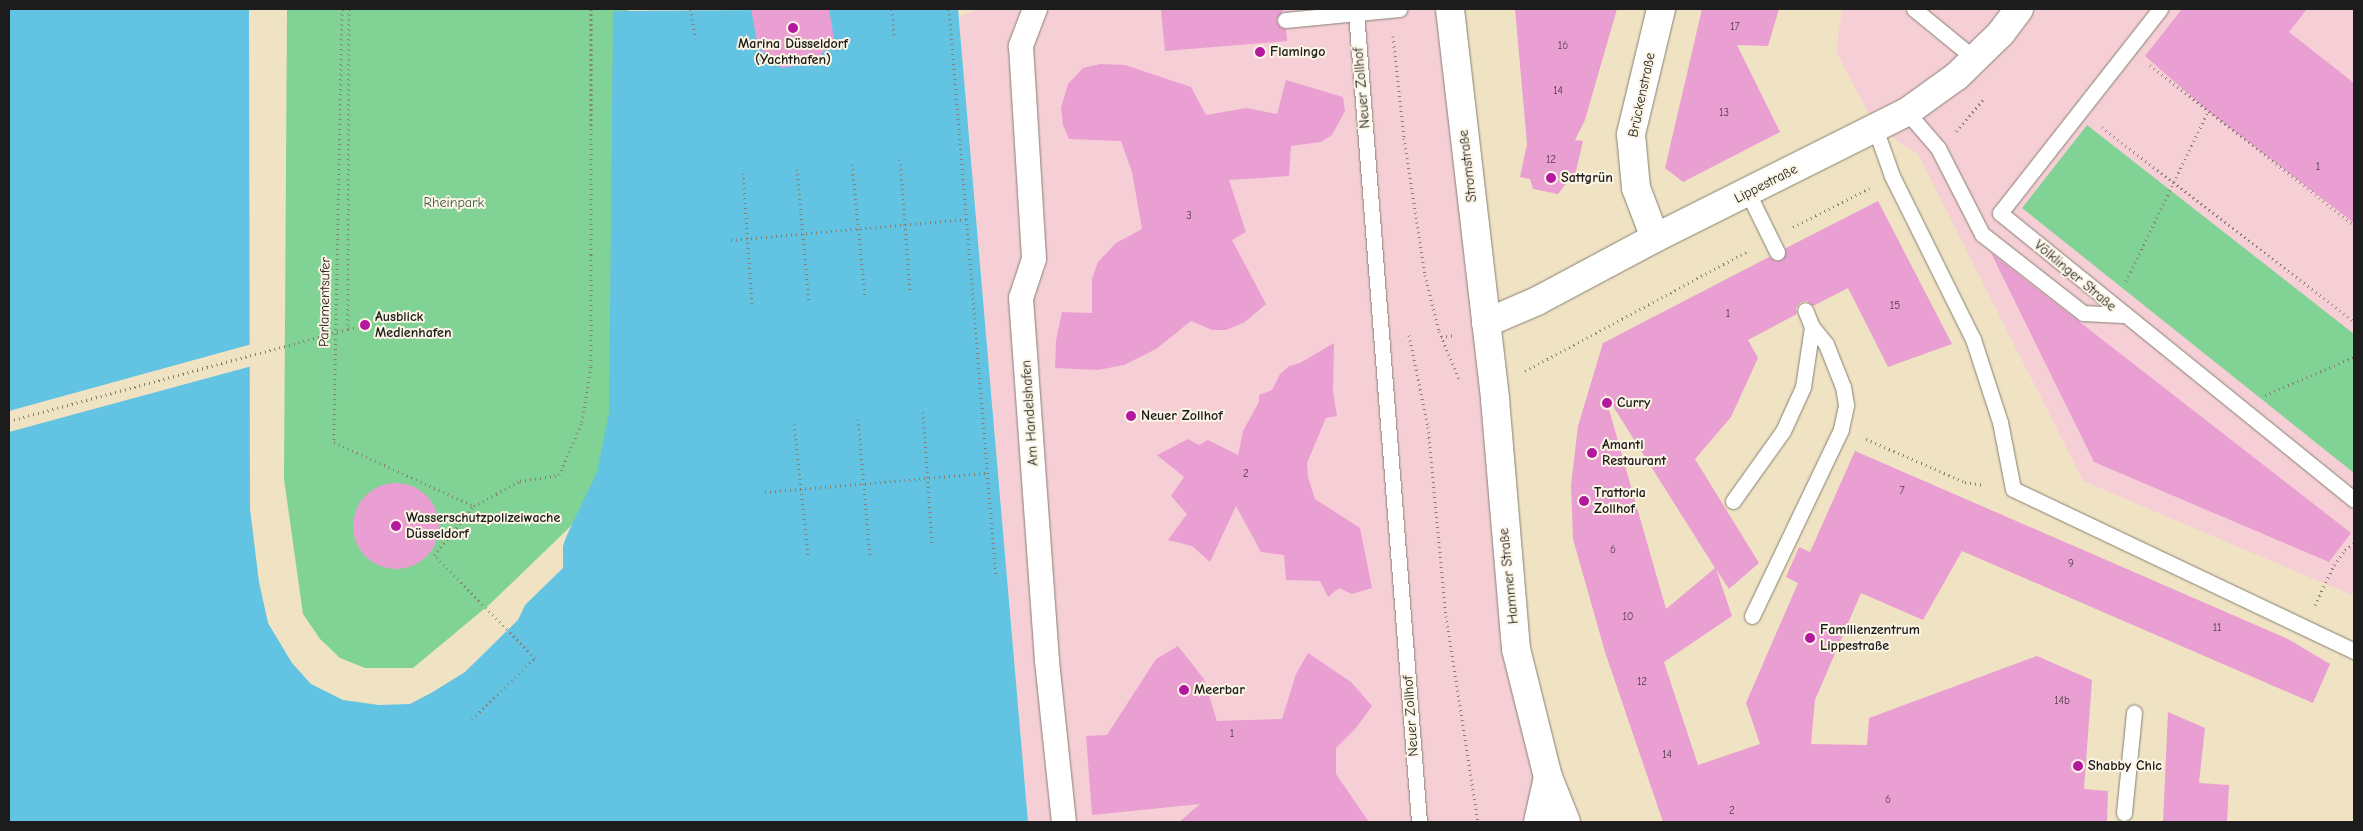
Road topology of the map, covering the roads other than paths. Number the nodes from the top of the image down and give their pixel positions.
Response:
1 (1035, 9) edge
2 (1399, 9) edge
3 (1450, 9) edge
4 (1661, 9) edge
5 (1914, 9) edge
6 (2019, 9) edge
7 (2160, 9) edge
8 (1356, 12) junction
9 (1285, 20) dead end
10 (1975, 59) junction
11 (1907, 112) junction
12 (1875, 128) junction
13 (1748, 193) junction
14 (1655, 238) junction
15 (1777, 252) dead end
16 (1805, 310) dead end
17 (2118, 311) junction
18 (1486, 323) junction
19 (1812, 327) junction
20 (2354, 500) edge
21 (1733, 501) dead end
22 (1752, 616) dead end
23 (2354, 651) edge
24 (2134, 712) dead end
25 (1548, 777) junction
26 (2124, 813) dead end
27 (1064, 822) edge
28 (1419, 822) edge
29 (1538, 822) edge
30 (1566, 822) edge

1 - 27 street, Am Handelshafen
2 - 8 lane
3 - 18 street, Stromstraße
4 - 14 street, Brückenstraße
5 - 10 lane
6 - 10 street, Lippestraße
7 - 17 lane, Völklinger Straße
8 - 9 lane
8 - 28 lane, Neuer Zollhof
10 - 11 street, Lippestraße
11 - 12 street, Lippestraße
11 - 17 lane
12 - 13 street, Lippestraße
12 - 23 lane
13 - 14 street, Lippestraße
13 - 15 lane
14 - 18 street, Lippestraße
16 - 19 lane
17 - 20 lane, Völklinger Straße
18 - 25 street, Hammer Straße
19 - 21 lane
19 - 22 lane
24 - 26 lane
25 - 29 street
25 - 30 street, Hammer Straße

